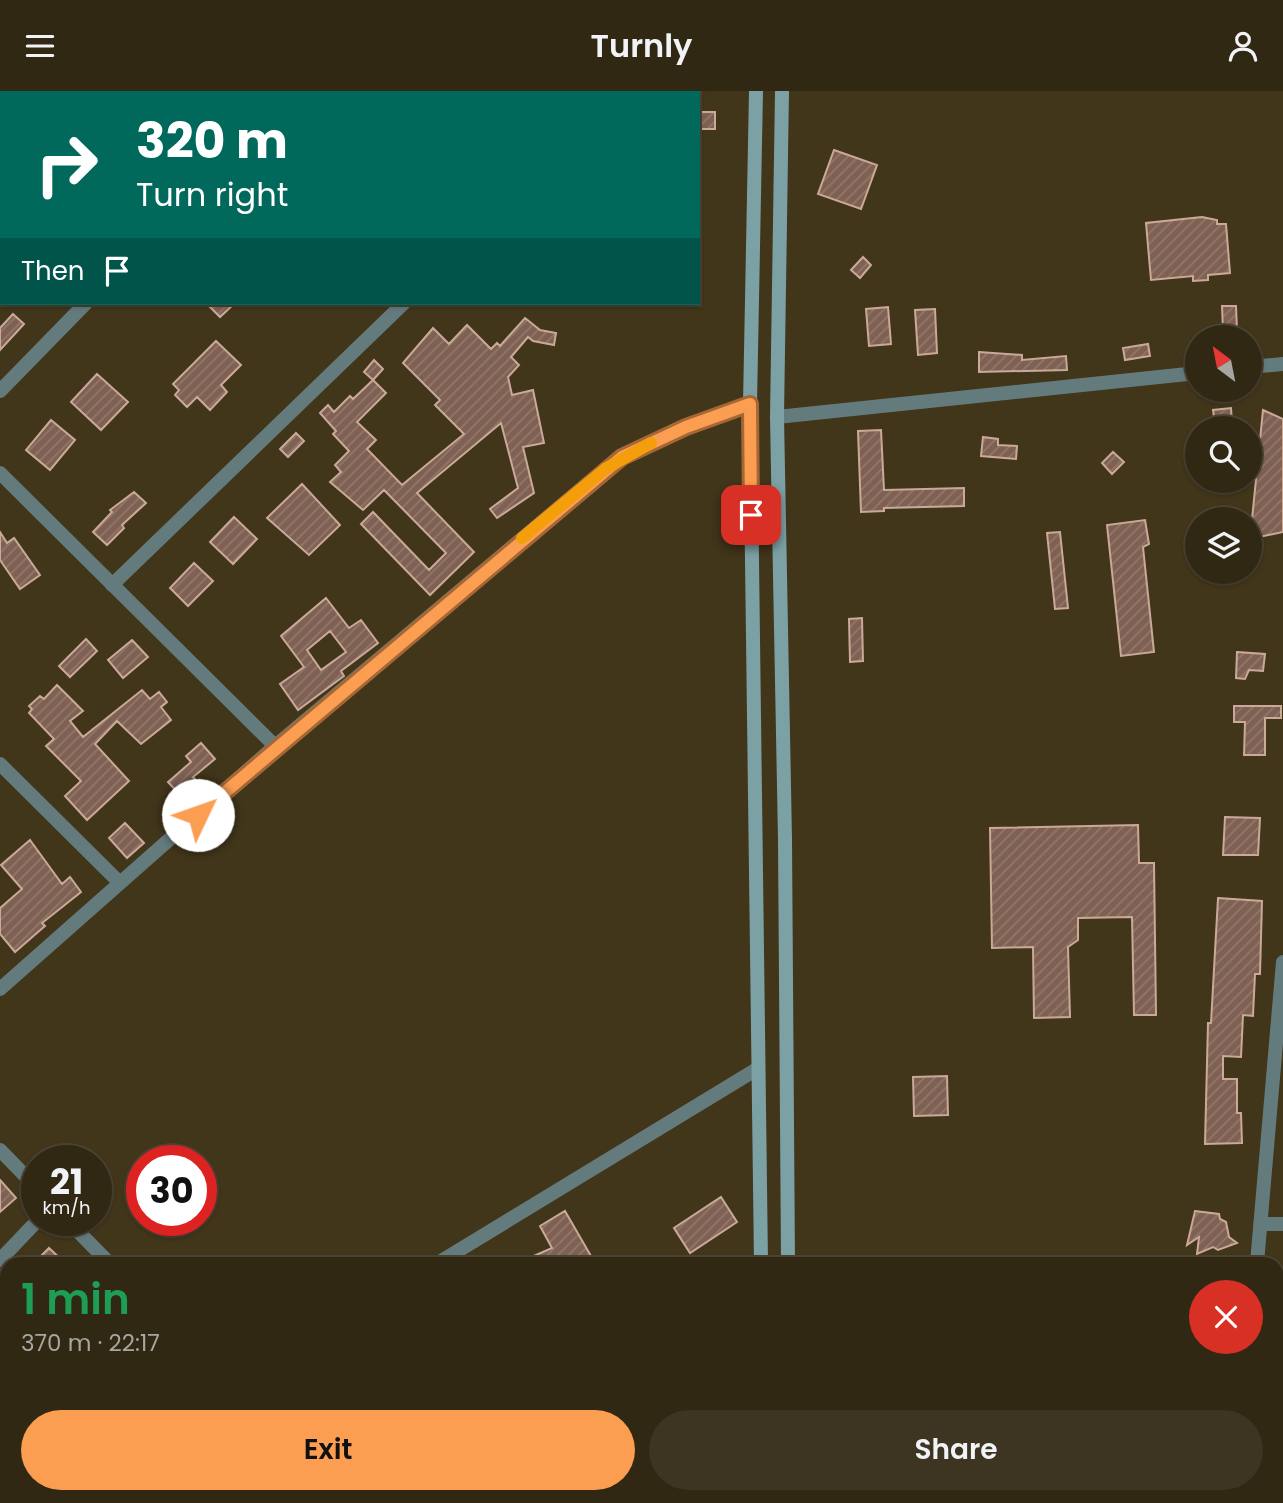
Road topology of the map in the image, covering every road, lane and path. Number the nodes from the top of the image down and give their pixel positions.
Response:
1 (756, 91) edge
2 (782, 91) edge
3 (84, 305) edge
4 (402, 305) edge
5 (1283, 364) edge
6 (1262, 366) edge
7 (1185, 374) edge
8 (0, 391) edge
9 (750, 404) junction
10 (777, 417) junction
11 (0, 473) edge
12 (112, 586) junction
13 (275, 746) junction
14 (0, 764) edge
15 (120, 883) junction
16 (1283, 963) edge
17 (0, 989) edge
18 (757, 1069) junction
19 (0, 1150) edge
20 (21, 1172) edge
21 (1260, 1224) junction
22 (1283, 1224) edge
23 (23, 1236) edge
24 (82, 1236) edge
25 (3, 1257) edge
26 (102, 1257) edge
27 (448, 1257) edge
28 (761, 1257) edge
29 (788, 1257) edge
30 (1257, 1257) edge

1 - 9 main road
2 - 10 main road
3 - 8 street
4 - 12 street
5 - 6 street
7 - 10 street
9 - 13 street
9 - 18 main road
10 - 29 main road
11 - 12 street
12 - 13 street
13 - 15 street
14 - 15 street
15 - 17 street
16 - 21 street
18 - 27 street
18 - 28 main road
19 - 20 street
21 - 22 street
21 - 30 street
23 - 25 street
24 - 26 street

